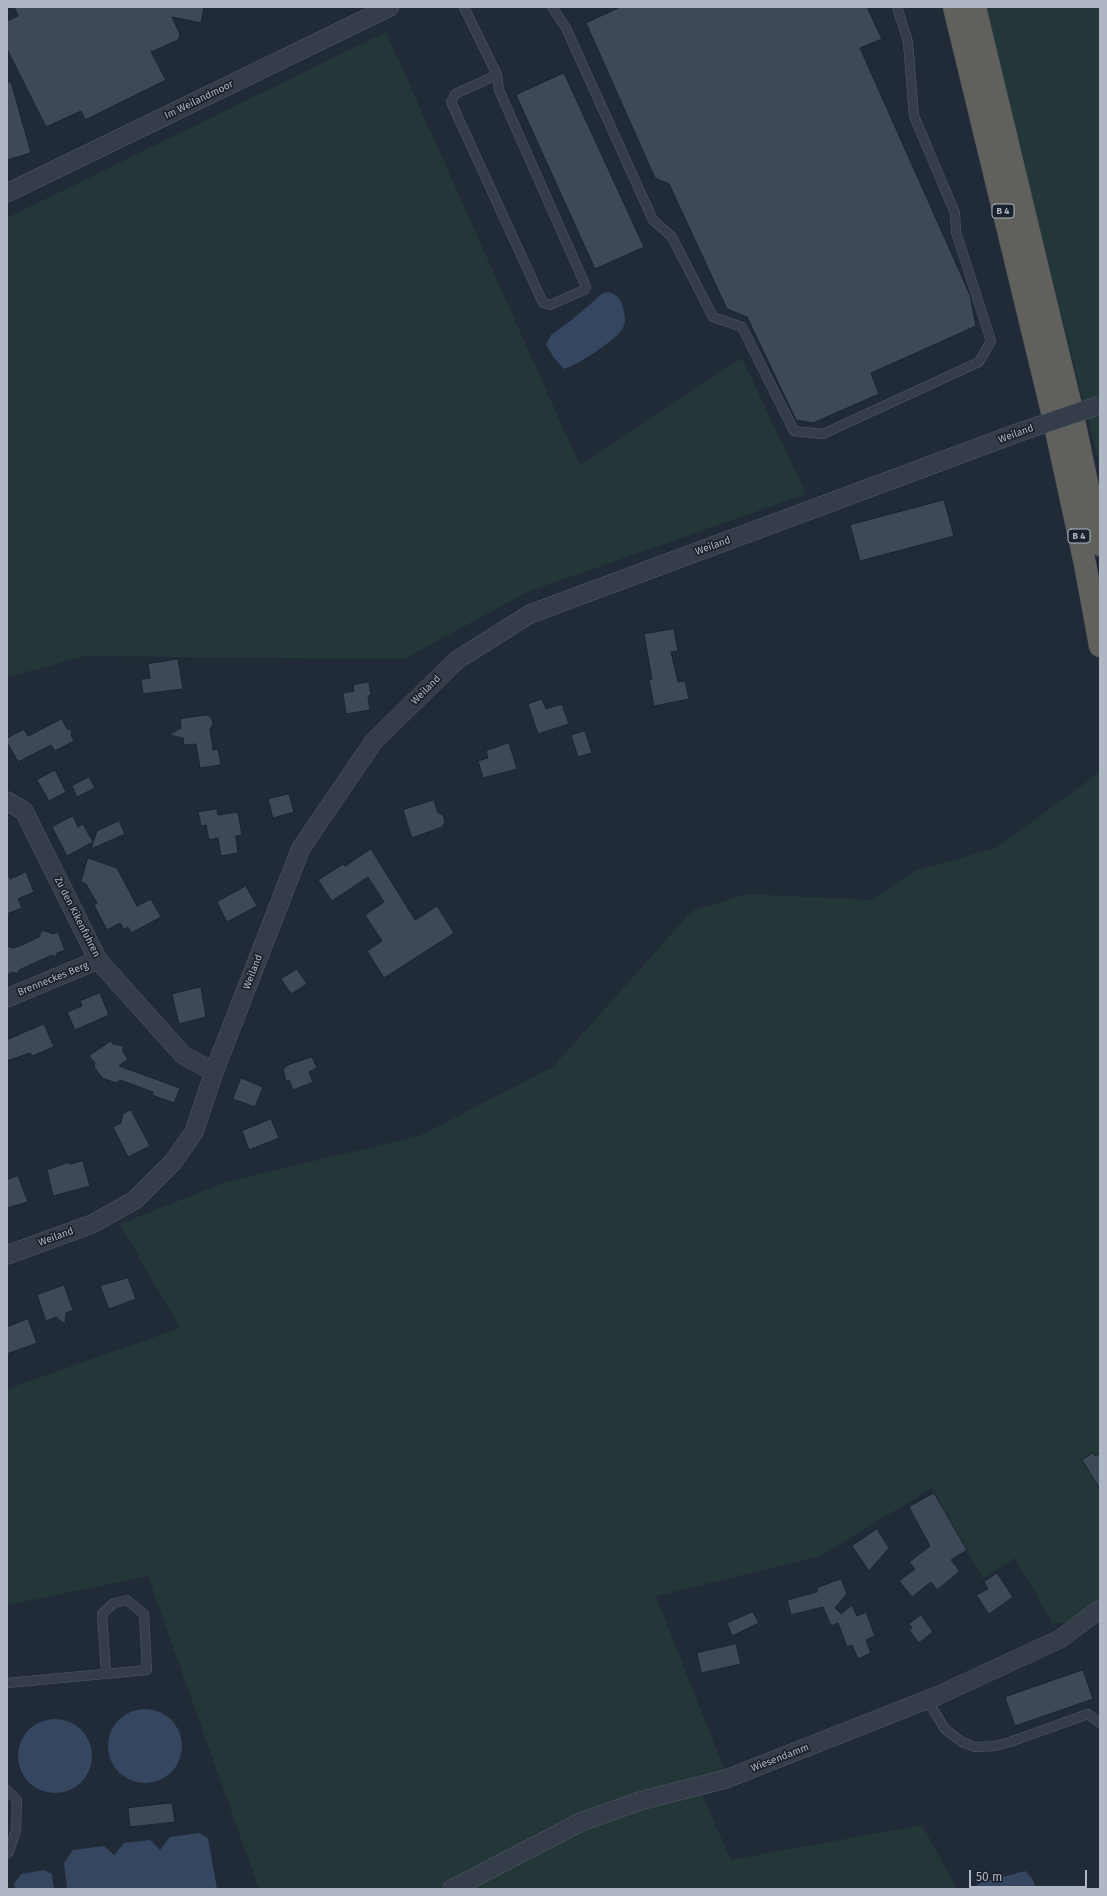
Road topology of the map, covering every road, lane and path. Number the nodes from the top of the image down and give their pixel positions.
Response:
1 (390, 7) edge
2 (464, 7) edge
3 (552, 7) edge
4 (897, 7) edge
5 (954, 7) edge
6 (975, 7) edge
7 (497, 75) junction
8 (7, 193) edge
9 (1100, 405) edge
10 (1100, 545) edge
11 (1100, 646) edge
12 (7, 801) edge
13 (98, 960) junction
14 (7, 998) edge
15 (214, 1072) junction
16 (7, 1255) edge
17 (1100, 1609) edge
18 (106, 1673) junction
19 (7, 1683) edge
20 (927, 1700) junction
21 (1100, 1723) edge
22 (7, 1790) edge
23 (7, 1854) edge
24 (452, 1889) edge

1 - 8 street, Im Weilandmoor
2 - 7 lane
3 - 4 lane
5 - 11 highway, B 4
6 - 10 highway, B 4
7 - 7 lane
9 - 15 street, Weiland, bridge
12 - 13 street, Zu den Kikenfuhren
13 - 14 street, Brenneckes Berg
13 - 15 street, Zu den Kikenfuhren
15 - 16 street, Weiland
17 - 20 street, Wiesendamm
18 - 18 lane
18 - 19 lane
20 - 21 lane
20 - 24 street, Wiesendamm
22 - 23 lane

